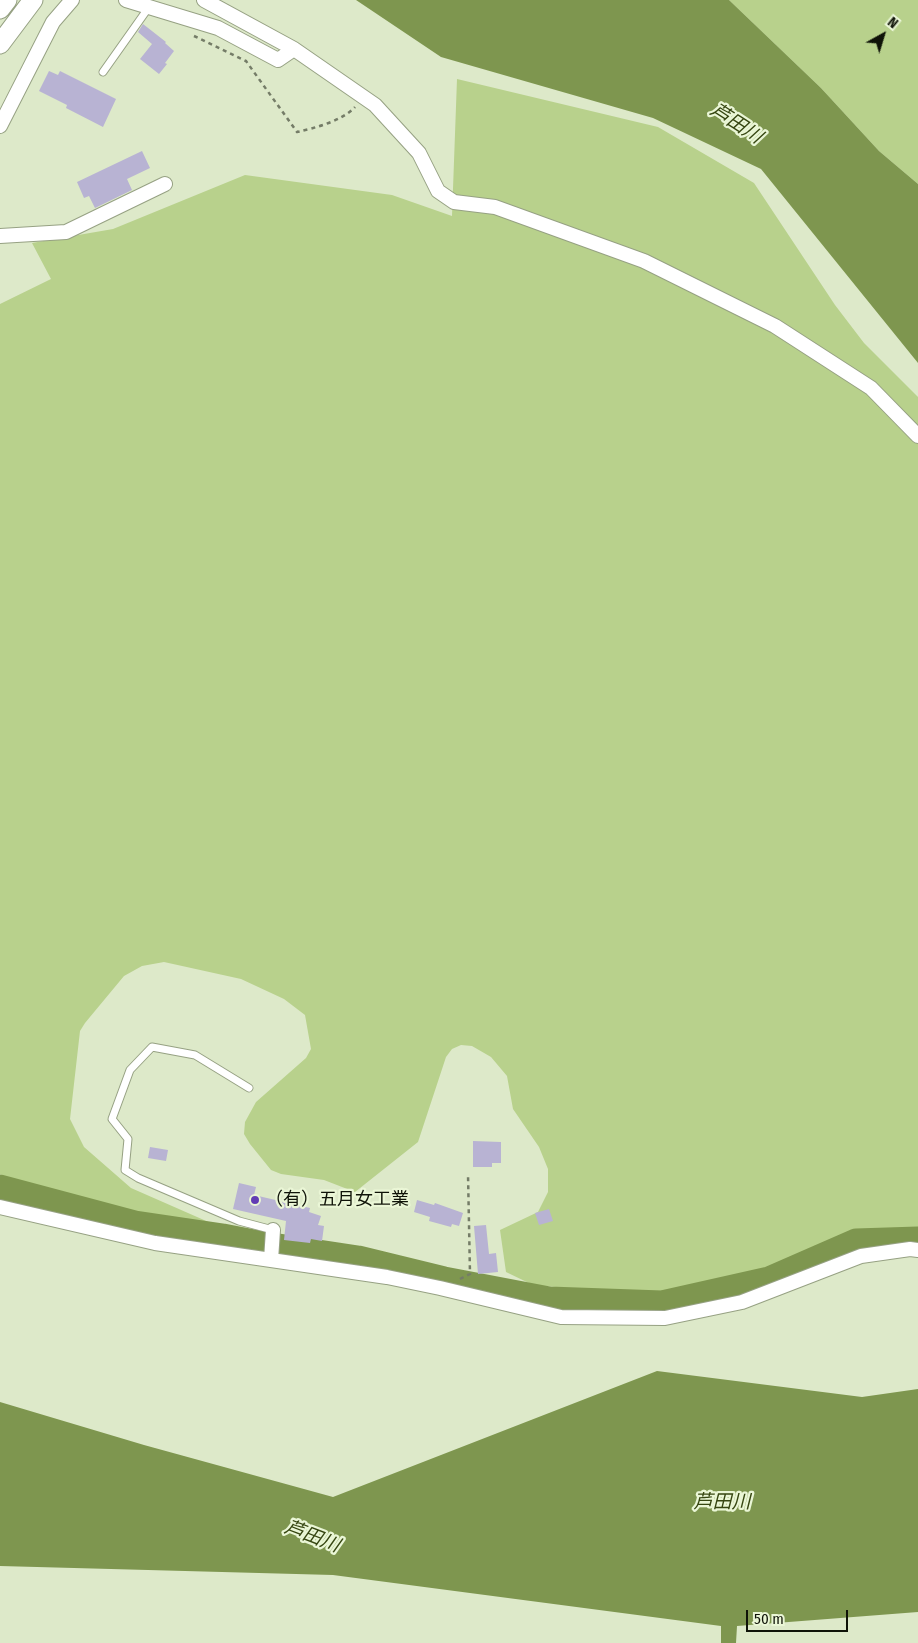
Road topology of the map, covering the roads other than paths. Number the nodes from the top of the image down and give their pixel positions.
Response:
1 (7, 0) edge
2 (33, 0) edge
3 (72, 0) edge
4 (126, 0) edge
5 (204, 0) edge
6 (150, 7) junction
7 (0, 9) edge
8 (0, 44) edge
9 (294, 49) junction
10 (103, 72) dead end
11 (0, 126) edge
12 (165, 184) dead end
13 (0, 236) edge
14 (918, 436) edge
15 (249, 1088) dead end
16 (0, 1207) edge
17 (273, 1230) joint
18 (918, 1250) edge
19 (271, 1260) junction

1 - 7 main road
2 - 8 main road
3 - 11 street
4 - 6 street
5 - 9 street
6 - 9 street
6 - 10 lane
9 - 14 street
12 - 13 street
15 - 17 lane
16 - 19 street
17 - 19 street
18 - 19 street

